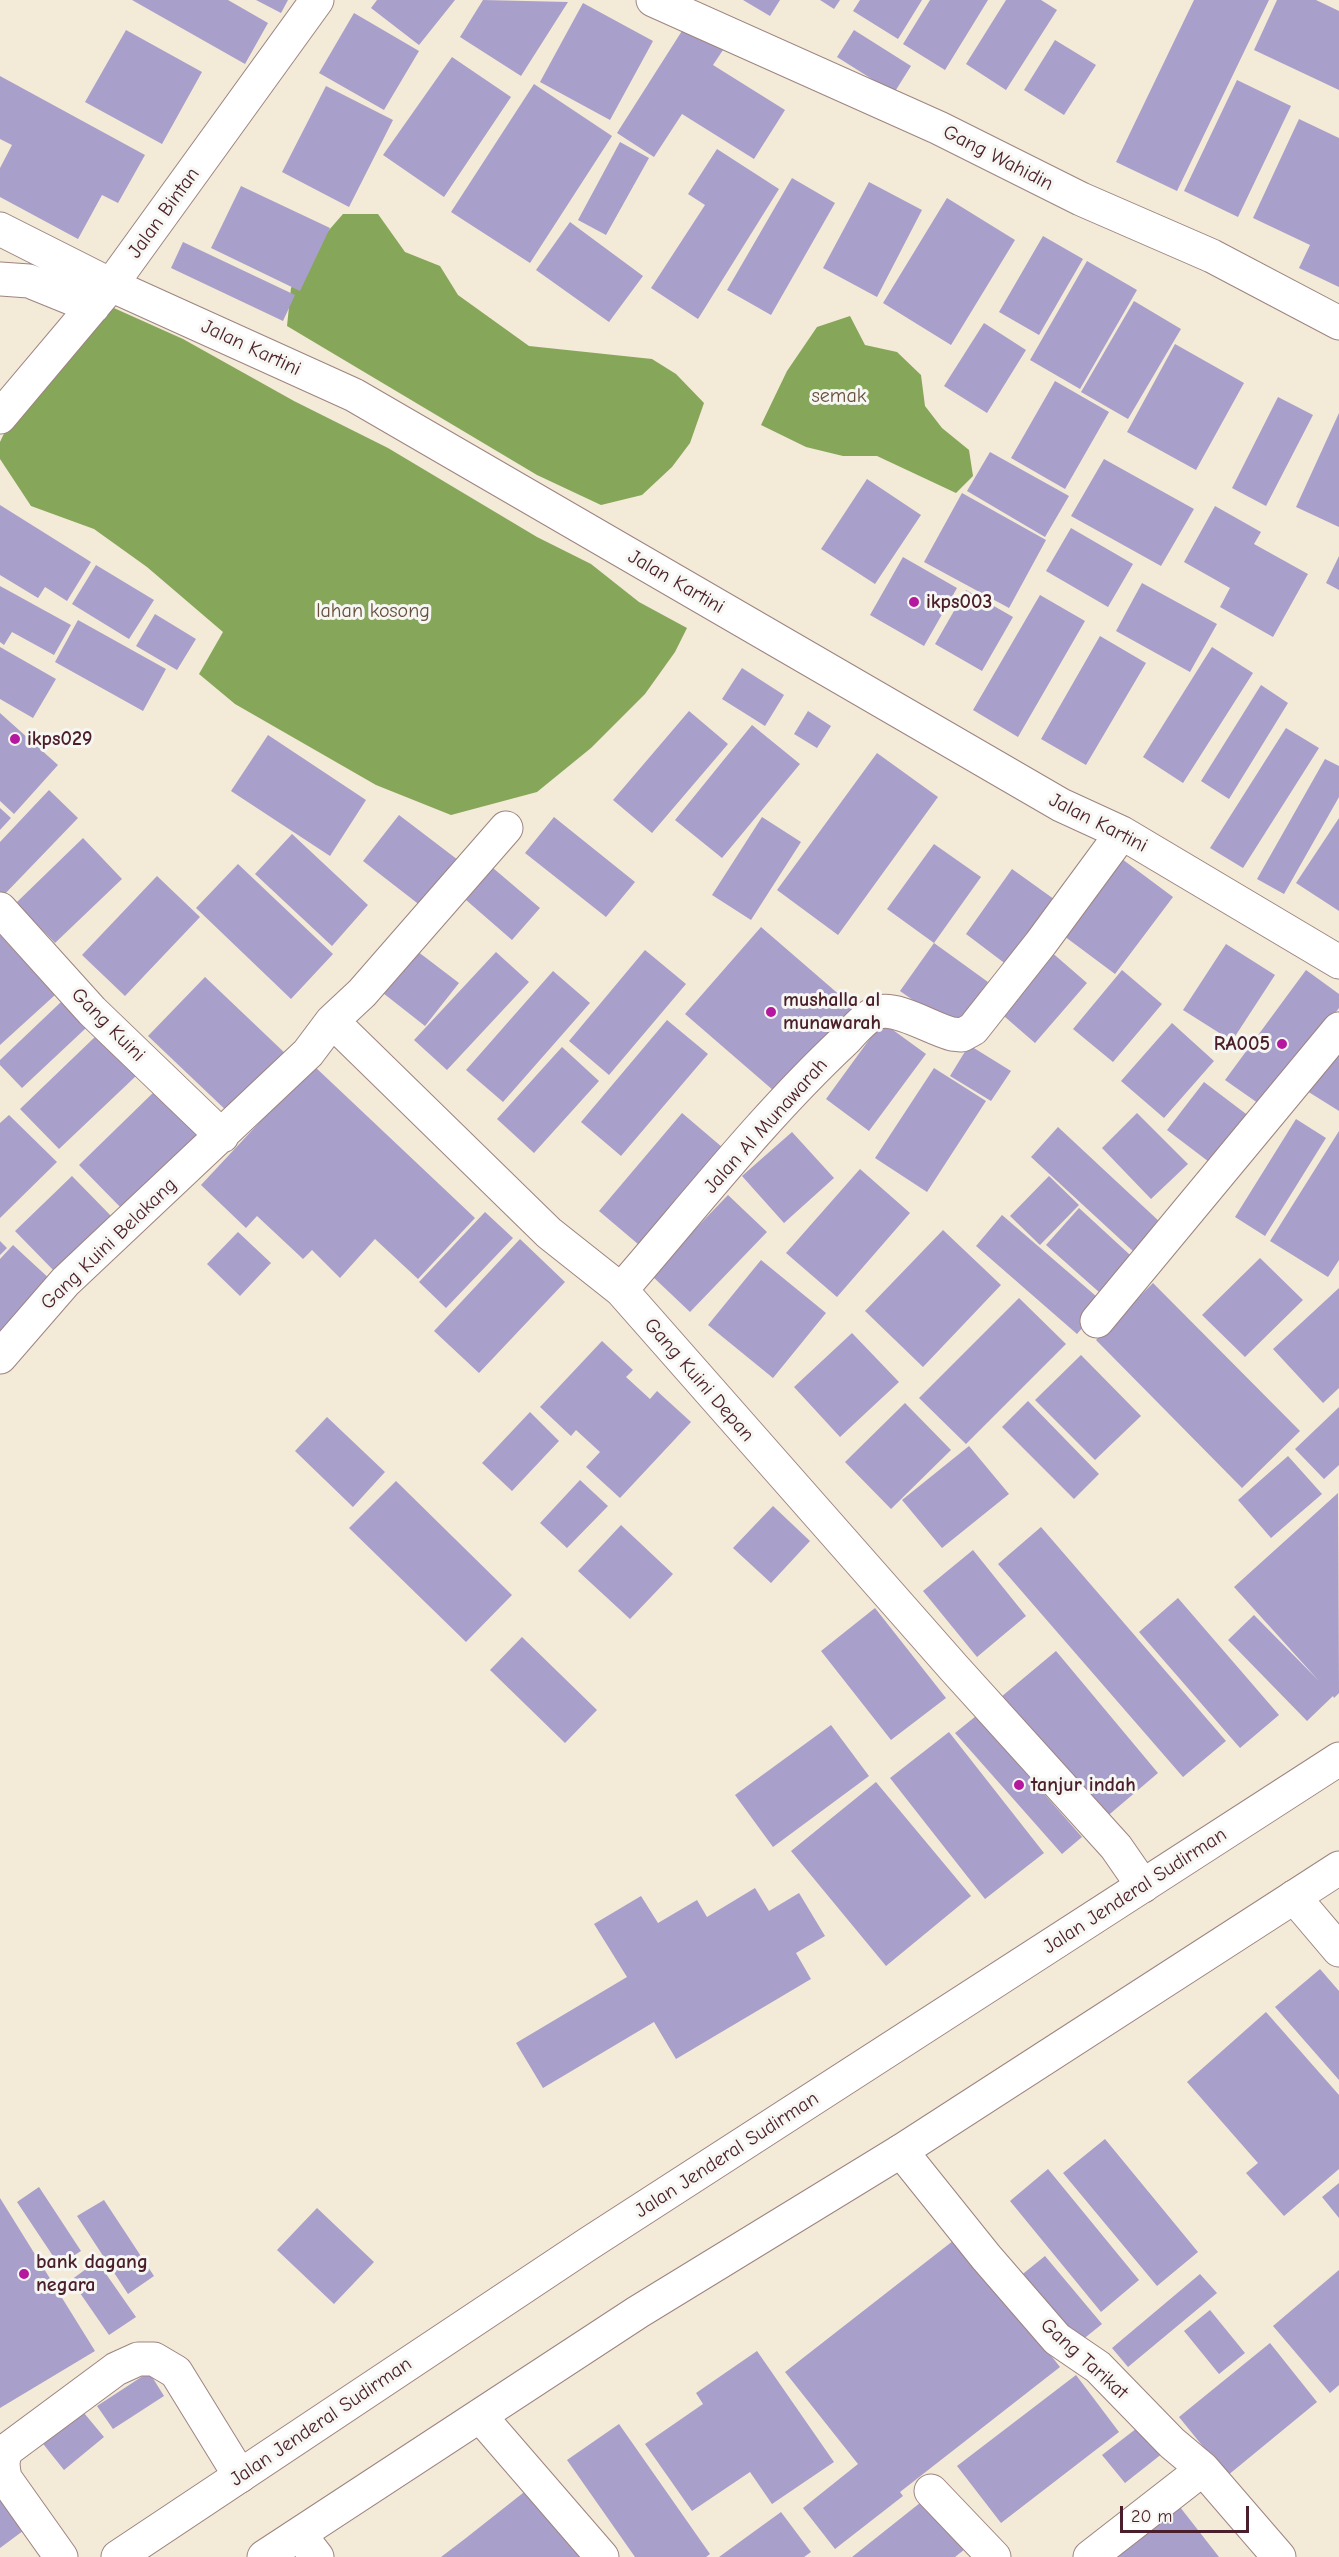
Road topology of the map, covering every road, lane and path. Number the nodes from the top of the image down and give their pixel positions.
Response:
1 (317, 0) edge
2 (653, 0) edge
3 (0, 229) edge
4 (0, 279) edge
5 (102, 296) junction
6 (1339, 323) edge
7 (0, 417) edge
8 (506, 828) dead end
9 (1122, 833) junction
10 (0, 909) edge
11 (1339, 962) edge
12 (332, 1021) junction
13 (1339, 1029) edge
14 (222, 1136) junction
15 (621, 1290) junction
16 (1097, 1321) dead end
17 (0, 1357) edge
18 (1339, 1760) edge
19 (1339, 1868) edge
20 (1143, 1886) junction
21 (1294, 1897) junction
22 (1339, 1950) edge
23 (901, 2151) junction
24 (480, 2416) junction
25 (1203, 2469) junction
26 (240, 2476) junction
27 (931, 2491) dead end
28 (308, 2546) edge
29 (61, 2557) edge
30 (118, 2557) edge
31 (264, 2557) edge
32 (602, 2557) edge
33 (994, 2557) edge
34 (1090, 2557) edge
35 (1279, 2557) edge

1 - 5 street, Jalan Bintan
2 - 6 street, Gang Wahidin
3 - 5 street, Jalan Kartini
4 - 5 street
5 - 7 street, Jalan Bintan
5 - 9 street, Jalan Kartini
8 - 12 street
9 - 11 street, Jalan Kartini
9 - 15 street, Jalan Al Munawarah
10 - 14 street, Gang Kuini
12 - 14 street
12 - 15 street, Gang Kuini Depan
13 - 16 street
14 - 17 street, Gang Kuini Belakang
15 - 20 street, Gang Kuini Depan
18 - 20 street, Jalan Jenderal Sudirman
19 - 21 street
20 - 26 street, Jalan Jenderal Sudirman
21 - 22 street
21 - 23 street
23 - 24 street
23 - 25 street, Gang Tarikat
24 - 28 street
24 - 32 street
25 - 34 street
25 - 35 street, Gang Tarikat
26 - 29 street
26 - 30 street, Jalan Jenderal Sudirman
27 - 33 street
28 - 31 street

